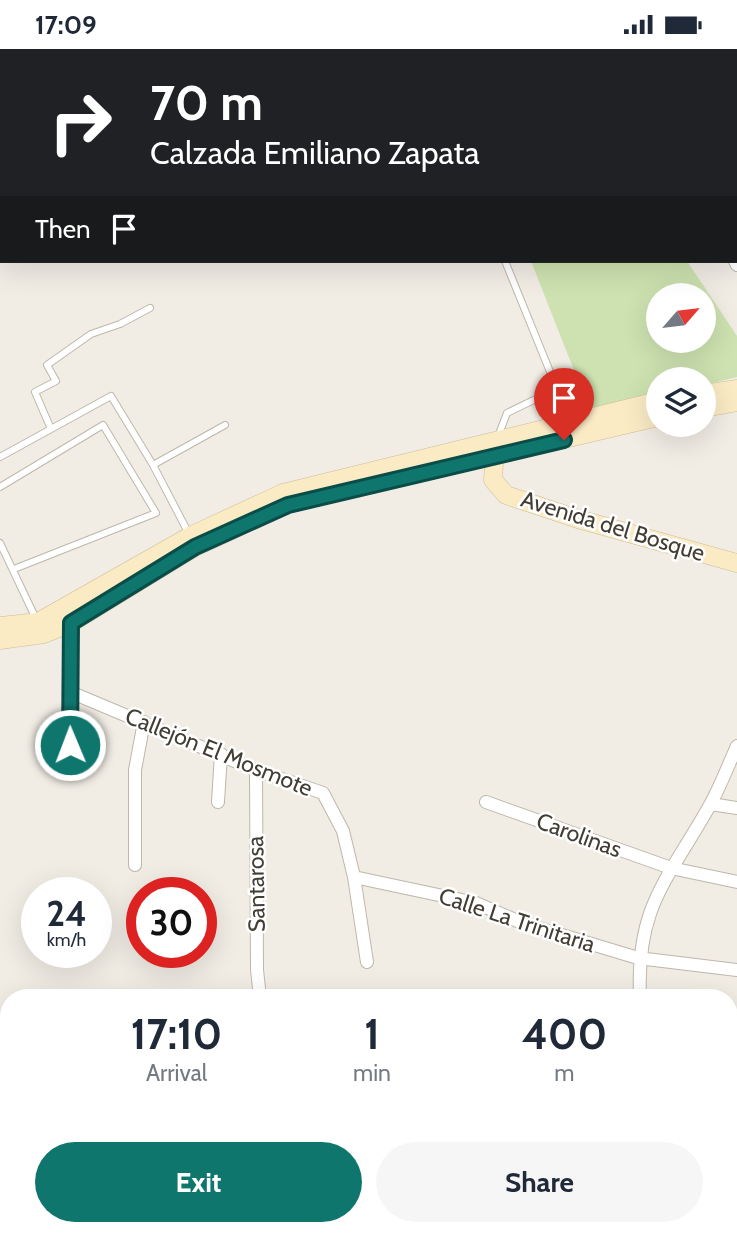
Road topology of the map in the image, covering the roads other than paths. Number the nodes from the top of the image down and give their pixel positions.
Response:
1 (506, 263) edge
2 (150, 308) dead end
3 (737, 389) edge
4 (716, 392) edge
5 (737, 402) edge
6 (646, 404) edge
7 (716, 406) edge
8 (646, 420) edge
9 (225, 425) dead end
10 (51, 429) junction
11 (497, 440) junction
12 (0, 457) edge
13 (493, 458) junction
14 (153, 465) junction
15 (0, 487) edge
16 (190, 536) junction
17 (0, 543) edge
18 (737, 563) edge
19 (13, 569) junction
20 (38, 622) junction
21 (71, 623) junction
22 (0, 627) edge
23 (0, 640) edge
24 (70, 692) junction
25 (144, 722) junction
26 (70, 745) dead end
27 (737, 746) edge
28 (221, 754) junction
29 (256, 770) junction
30 (218, 802) dead end
31 (486, 802) dead end
32 (711, 804) junction
33 (737, 808) edge
34 (135, 865) dead end
35 (671, 868) junction
36 (354, 877) junction
37 (737, 882) edge
38 (638, 958) junction
39 (367, 962) dead end
40 (737, 970) edge
41 (259, 989) edge
42 (640, 989) edge

1 - 11 lane
2 - 10 lane
3 - 4 main road
5 - 7 main road
6 - 11 main road
8 - 13 main road
9 - 14 lane
10 - 12 lane
10 - 14 lane
11 - 13 main road, Avenida del Bosque
11 - 16 main road
13 - 18 main road, Avenida del Bosque
13 - 21 main road
14 - 16 lane
15 - 19 lane
16 - 20 main road
17 - 19 lane
19 - 20 lane
20 - 22 main road
21 - 23 main road
21 - 24 street
24 - 25 street, Callejón El Mosmote
24 - 26 street
25 - 28 street, Callejón El Mosmote
25 - 34 street
27 - 32 street
28 - 29 street, Callejón El Mosmote
28 - 30 street
29 - 36 street, Callejón El Mosmote
29 - 41 street, Santarosa
31 - 35 street, Carolinas
32 - 33 street
32 - 35 street
35 - 37 street, Carolinas
35 - 38 street
36 - 38 street, Calle La Trinitaria
36 - 39 street, Callejón El Mosmote
38 - 40 street, Calle La Trinitaria
38 - 42 street

